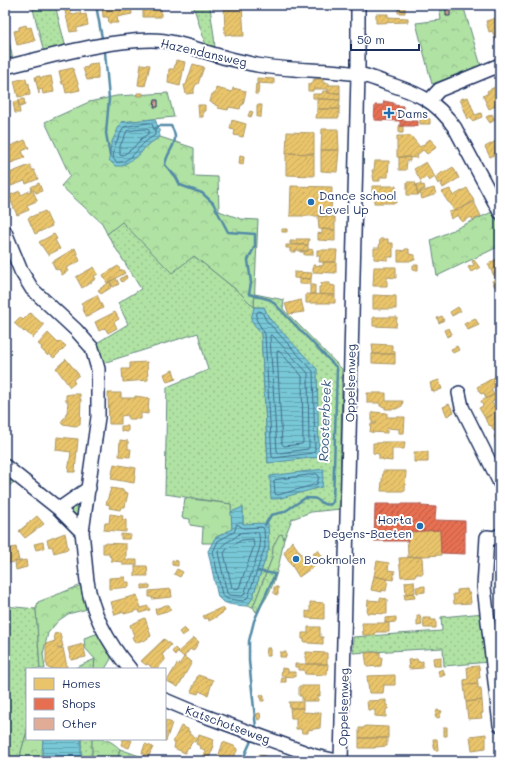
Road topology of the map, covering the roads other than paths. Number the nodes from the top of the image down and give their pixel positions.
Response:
1 (358, 5) edge
2 (500, 65) edge
3 (5, 67) edge
4 (358, 74) junction
5 (429, 101) junction
6 (500, 212) edge
7 (5, 232) edge
8 (458, 392) dead end
9 (5, 466) edge
10 (500, 483) edge
11 (89, 488) junction
12 (59, 509) junction
13 (82, 532) junction
14 (500, 535) edge
15 (129, 668) edge
16 (166, 700) edge
17 (500, 725) edge
18 (338, 761) edge
19 (342, 761) edge

1 - 4 street, Oppelsenweg
2 - 5 street
3 - 4 street, Hazendansweg
4 - 5 street, Hazendansweg
4 - 19 street, Oppelsenweg
5 - 6 street, Hazendansweg
7 - 11 street
8 - 10 street
9 - 12 street
11 - 12 street
11 - 13 street
12 - 13 street
13 - 15 street
14 - 17 street
16 - 18 street, Katschotseweg

